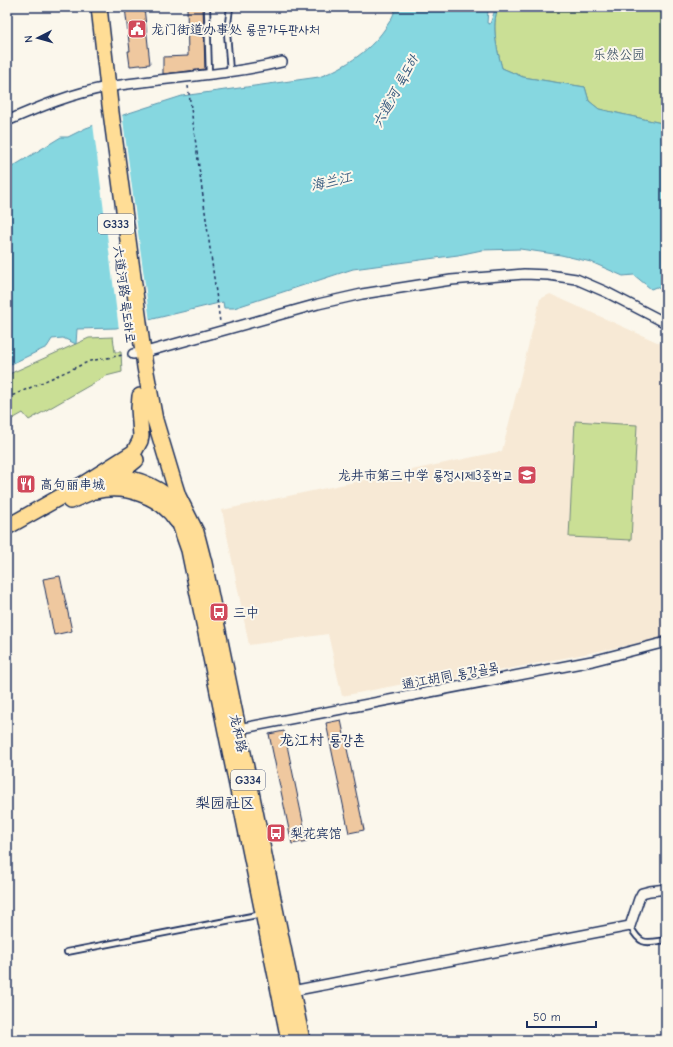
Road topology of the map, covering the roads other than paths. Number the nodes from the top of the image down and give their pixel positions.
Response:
1 (90, 7) edge
2 (99, 7) edge
3 (207, 7) edge
4 (230, 7) edge
5 (282, 62) dead end
6 (230, 72) junction
7 (209, 75) junction
8 (104, 88) junction
9 (7, 120) edge
10 (666, 323) edge
11 (137, 348) junction
12 (140, 396) junction
13 (155, 420) junction
14 (152, 439) junction
15 (115, 477) junction
16 (87, 488) junction
17 (172, 499) junction
18 (186, 524) junction
19 (7, 527) edge
20 (7, 538) edge
21 (666, 642) edge
22 (238, 729) junction
23 (666, 889) edge
24 (270, 913) junction
25 (630, 926) junction
26 (666, 940) edge
27 (66, 952) dead end
28 (292, 991) junction
29 (290, 1040) edge
30 (302, 1040) edge

1 - 8 highway, 六道河路 륙도하로 / G333
2 - 8 highway, 六道河路 륙도하로 / G333
3 - 7 lane
4 - 6 lane
5 - 6 street
6 - 7 street
7 - 8 street
8 - 9 street
8 - 11 highway, 六道河路 륙도하로 / G333
10 - 11 street
11 - 12 highway, 六道河路 륙도하로 / G333
11 - 13 highway, 六道河路 륙도하로 / G333
12 - 14 highway, 六道河路 륙도하로
12 - 16 highway
13 - 14 highway
13 - 18 highway, 六道河路 륙도하로
14 - 15 highway
14 - 17 highway, 六道河路 륙도하로
15 - 16 highway, G334
15 - 17 highway, G334
16 - 18 highway, G334
16 - 19 highway
16 - 20 highway
17 - 18 highway, G334
18 - 22 highway, 龙和路 / G334
18 - 24 highway, 龙和路 / G334
21 - 22 street, 通江胡同 통강골목
22 - 24 highway, 龙和路 / G334
23 - 25 street
24 - 27 lane
24 - 28 highway, 龙和路 / G334
24 - 29 highway, 龙和路 / G334
25 - 26 lane
25 - 28 street
28 - 30 highway, 龙和路 / G334

